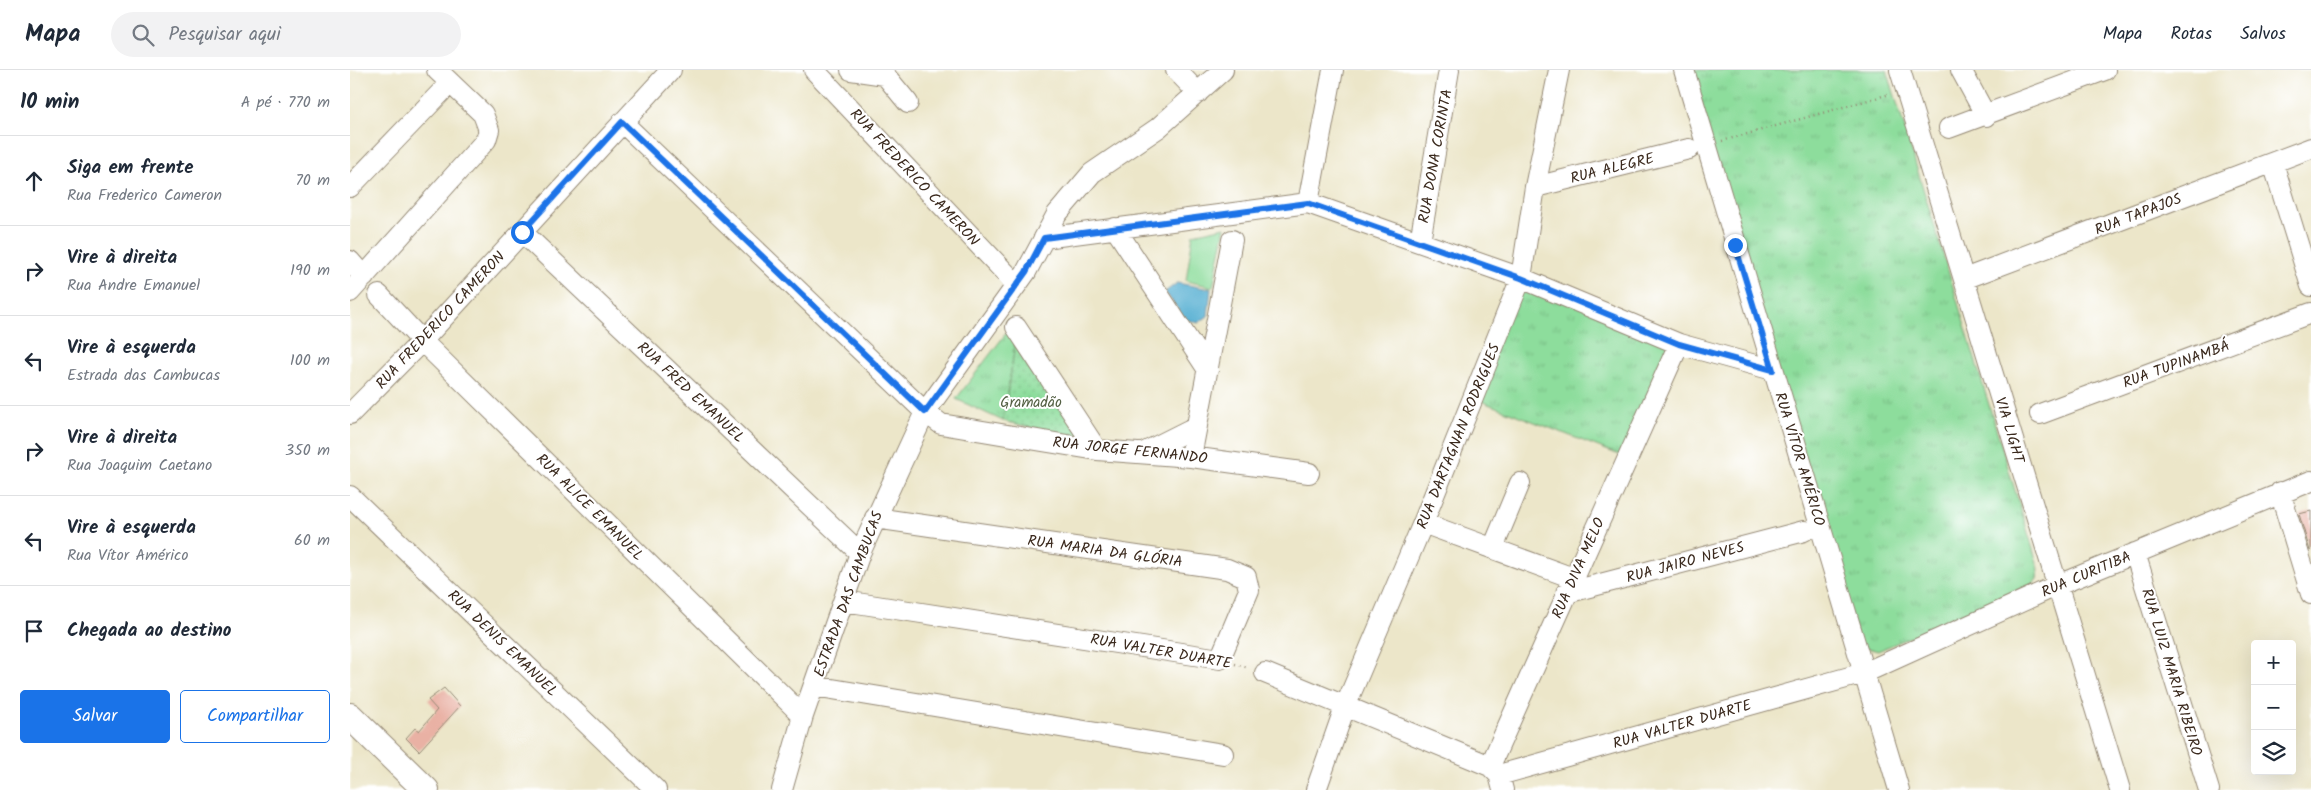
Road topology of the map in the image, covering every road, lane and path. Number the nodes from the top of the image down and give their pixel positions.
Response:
1 (671, 70) edge
2 (814, 70) edge
3 (851, 70) edge
4 (1176, 70) edge
5 (1333, 70) edge
6 (1449, 70) edge
7 (1559, 70) edge
8 (1684, 70) edge
9 (1960, 70) edge
10 (2105, 70) edge
11 (887, 72) edge
12 (443, 77) edge
13 (1210, 79) edge
14 (1903, 79) edge
15 (908, 103) dead end
16 (1986, 116) junction
17 (622, 122) junction
18 (1949, 128) dead end
19 (1697, 147) junction
20 (2311, 148) edge
21 (2273, 163) junction
22 (350, 187) edge
23 (1535, 187) junction
24 (1308, 203) junction
25 (1115, 228) junction
26 (522, 232) junction
27 (1044, 238) junction
28 (1232, 240) dead end
29 (1420, 242) junction
30 (350, 261) edge
31 (364, 277) junction
32 (1521, 278) junction
33 (1964, 279) junction
34 (1016, 284) junction
35 (2311, 286) edge
36 (350, 292) edge
37 (380, 295) dead end
38 (2311, 314) edge
39 (1016, 327) dead end
40 (422, 341) junction
41 (1679, 344) junction
42 (1208, 370) junction
43 (1773, 370) junction
44 (925, 412) junction
45 (350, 414) edge
46 (2040, 414) dead end
47 (1197, 426) junction
48 (1097, 450) junction
49 (1143, 453) junction
50 (1191, 457) junction
51 (1309, 473) dead end
52 (2311, 481) edge
53 (1520, 483) dead end
54 (2280, 492) junction
55 (350, 496) edge
56 (875, 518) junction
57 (1423, 523) junction
58 (1804, 531) dead end
59 (1493, 548) junction
60 (860, 553) junction
61 (2135, 553) junction
62 (2058, 584) junction
63 (1570, 586) junction
64 (2311, 594) edge
65 (844, 601) junction
66 (1220, 659) junction
67 (1264, 673) joint
68 (1864, 673) junction
69 (814, 686) junction
70 (1345, 707) junction
71 (350, 716) edge
72 (803, 716) junction
73 (1223, 754) dead end
74 (1498, 777) edge
75 (426, 790) edge
76 (656, 790) edge
77 (782, 790) edge
78 (1316, 790) edge
79 (1899, 790) edge
80 (2120, 790) edge
81 (2209, 790) edge

1 - 17 street, RUA FREDERICO CAMERON
2 - 34 street, RUA FREDERICO CAMERON
3 - 11 street
4 - 13 street
5 - 24 street
6 - 29 street, RUA DONA CORINTA
7 - 23 street, RUA DARTAGNAN RODRIGUES
8 - 19 street, RUA VÍTOR AMÉRICO
9 - 16 street
10 - 16 street
11 - 15 street
12 - 22 street
12 - 31 street
13 - 27 street, ESTRADA DAS CAMBUCAS
14 - 19 path
14 - 33 street, VIA LIGHT
16 - 18 street
17 - 26 street, RUA FREDERICO CAMERON
17 - 44 street, RUA JORGE FERNANDO
19 - 23 street, RUA ALEGRE
19 - 43 street, RUA VÍTOR AMÉRICO
20 - 21 street, RUA TAPAJOS
21 - 33 street, RUA TAPAJOS
21 - 35 street
23 - 32 street, RUA DARTAGNAN RODRIGUES
24 - 25 street
24 - 29 street
25 - 27 street
25 - 42 street
26 - 40 street, RUA FREDERICO CAMERON
26 - 60 street, RUA FRED EMANUEL
27 - 34 street, ESTRADA DAS CAMBUCAS
28 - 42 street
29 - 32 street
30 - 31 street
31 - 36 street
32 - 41 street
32 - 57 street, RUA DARTAGNAN RODRIGUES
33 - 62 street, VIA LIGHT
34 - 44 street, ESTRADA DAS CAMBUCAS
37 - 40 street, RUA ALICE EMANUEL
38 - 46 street, RUA TUPINAMBÁ
39 - 48 street
40 - 45 street, RUA FREDERICO CAMERON
40 - 72 street, RUA ALICE EMANUEL
41 - 43 street
41 - 63 street, RUA DIVA MELO
42 - 47 street
43 - 68 street, RUA VÍTOR AMÉRICO
44 - 48 street, RUA JORGE FERNANDO
44 - 56 street, ESTRADA DAS CAMBUCAS
47 - 49 street
47 - 50 street
48 - 49 street, RUA JORGE FERNANDO
49 - 50 street, RUA JORGE FERNANDO
50 - 51 street, RUA JORGE FERNANDO
52 - 54 street, RUA CURITIBA
53 - 59 street
54 - 61 street, RUA CURITIBA
54 - 64 street
55 - 76 street, RUA DENIS EMANUEL
56 - 60 street, ESTRADA DAS CAMBUCAS
56 - 66 street, RUA MARIA DA GLÓRIA
57 - 59 street
57 - 70 street, RUA DARTAGNAN RODRIGUES
58 - 63 street, RUA JAIRO NEVES
59 - 63 street
60 - 65 street, ESTRADA DAS CAMBUCAS
61 - 62 street, RUA CURITIBA
61 - 81 street, RUA LUIZ MARIA RIBEIRO
62 - 68 street, RUA CURITIBA
62 - 80 street, VIA LIGHT
63 - 74 street, RUA DIVA MELO
65 - 66 street, RUA VALTER DUARTE
65 - 69 street, ESTRADA DAS CAMBUCAS
66 - 67 path, RUA VALTER DUARTE
67 - 70 street
68 - 74 street, RUA VALTER DUARTE
68 - 79 street, RUA VÍTOR AMÉRICO
69 - 72 street, ESTRADA DAS CAMBUCAS
69 - 73 street
70 - 74 street
70 - 78 street, RUA DARTAGNAN RODRIGUES
71 - 75 main road
72 - 77 street, ESTRADA DAS CAMBUCAS

